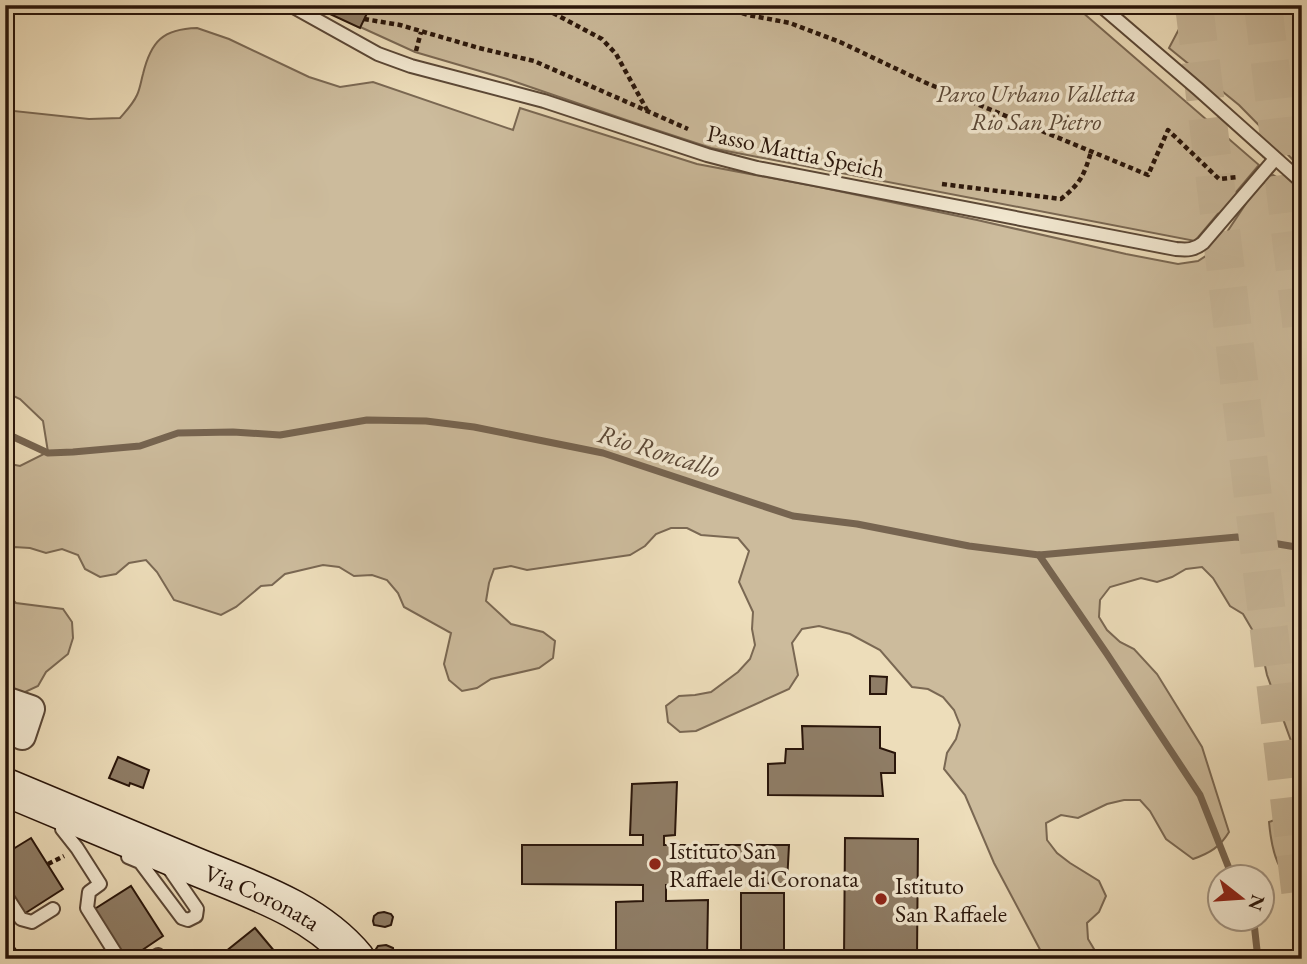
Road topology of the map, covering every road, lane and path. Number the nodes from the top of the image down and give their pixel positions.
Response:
1 (290, 5) edge
2 (538, 5) edge
3 (718, 5) edge
4 (1100, 5) edge
5 (365, 19) dead end
6 (647, 110) junction
7 (692, 130) dead end
8 (1091, 152) junction
9 (1275, 159) junction
10 (1258, 180) junction
11 (1302, 182) edge
12 (938, 184) dead end
13 (5, 700) edge
14 (22, 736) dead end
15 (5, 787) edge
16 (90, 841) dead end
17 (115, 851) dead end
18 (158, 851) junction
19 (5, 894) edge
20 (53, 909) dead end
21 (119, 959) edge
22 (356, 959) edge

1 - 10 lane, Passo Mattia Speich
2 - 6 path
3 - 8 path
4 - 9 lane
5 - 6 path
6 - 7 path
8 - 10 path
8 - 12 path
9 - 10 lane, Passo Mattia Speich
9 - 11 lane
13 - 14 street
15 - 18 street, Via Coronata
16 - 21 lane
17 - 18 lane, Via Coronata
18 - 22 street, Via Coronata
19 - 20 lane

